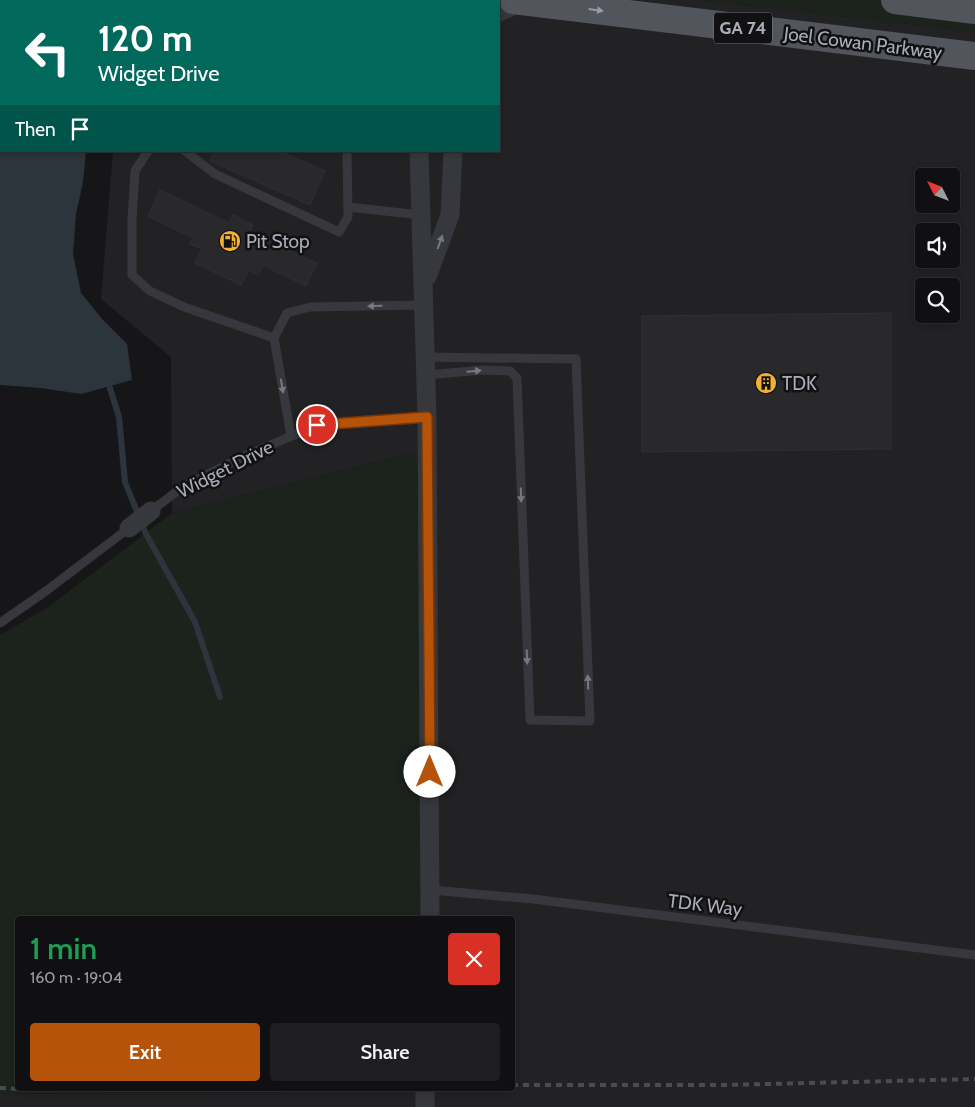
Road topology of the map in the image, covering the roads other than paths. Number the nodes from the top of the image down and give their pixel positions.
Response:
1 (895, 0) edge
2 (519, 1) edge
3 (975, 10) edge
4 (500, 11) edge
5 (975, 56) edge
6 (147, 152) edge
7 (186, 152) edge
8 (347, 152) edge
9 (419, 152) edge
10 (454, 152) edge
11 (348, 207) junction
12 (421, 215) junction
13 (424, 296) junction
14 (274, 338) junction
15 (426, 366) junction
16 (427, 417) junction
17 (291, 436) junction
18 (151, 511) joint
19 (129, 528) joint
20 (0, 623) edge
21 (431, 890) junction
22 (430, 916) edge
23 (975, 955) edge
24 (425, 1091) edge
25 (425, 1107) edge

1 - 3 main road
2 - 4 street
2 -> 5 main road, Joel Cowan Parkway / GA 74
6 - 14 lane
7 - 11 lane
8 - 11 lane
9 - 12 street
13 -> 10 street
11 - 12 lane
12 - 13 street
13 -> 14 lane
13 - 15 street
14 -> 17 lane
15 -> 15 lane
15 - 16 street
16 - 17 lane, Widget Drive
16 - 21 street
17 - 18 lane, Widget Drive
18 - 19 street, Widget Drive
19 - 20 lane, Widget Drive
21 - 22 street
21 - 23 lane, TDK Way
24 - 25 street

